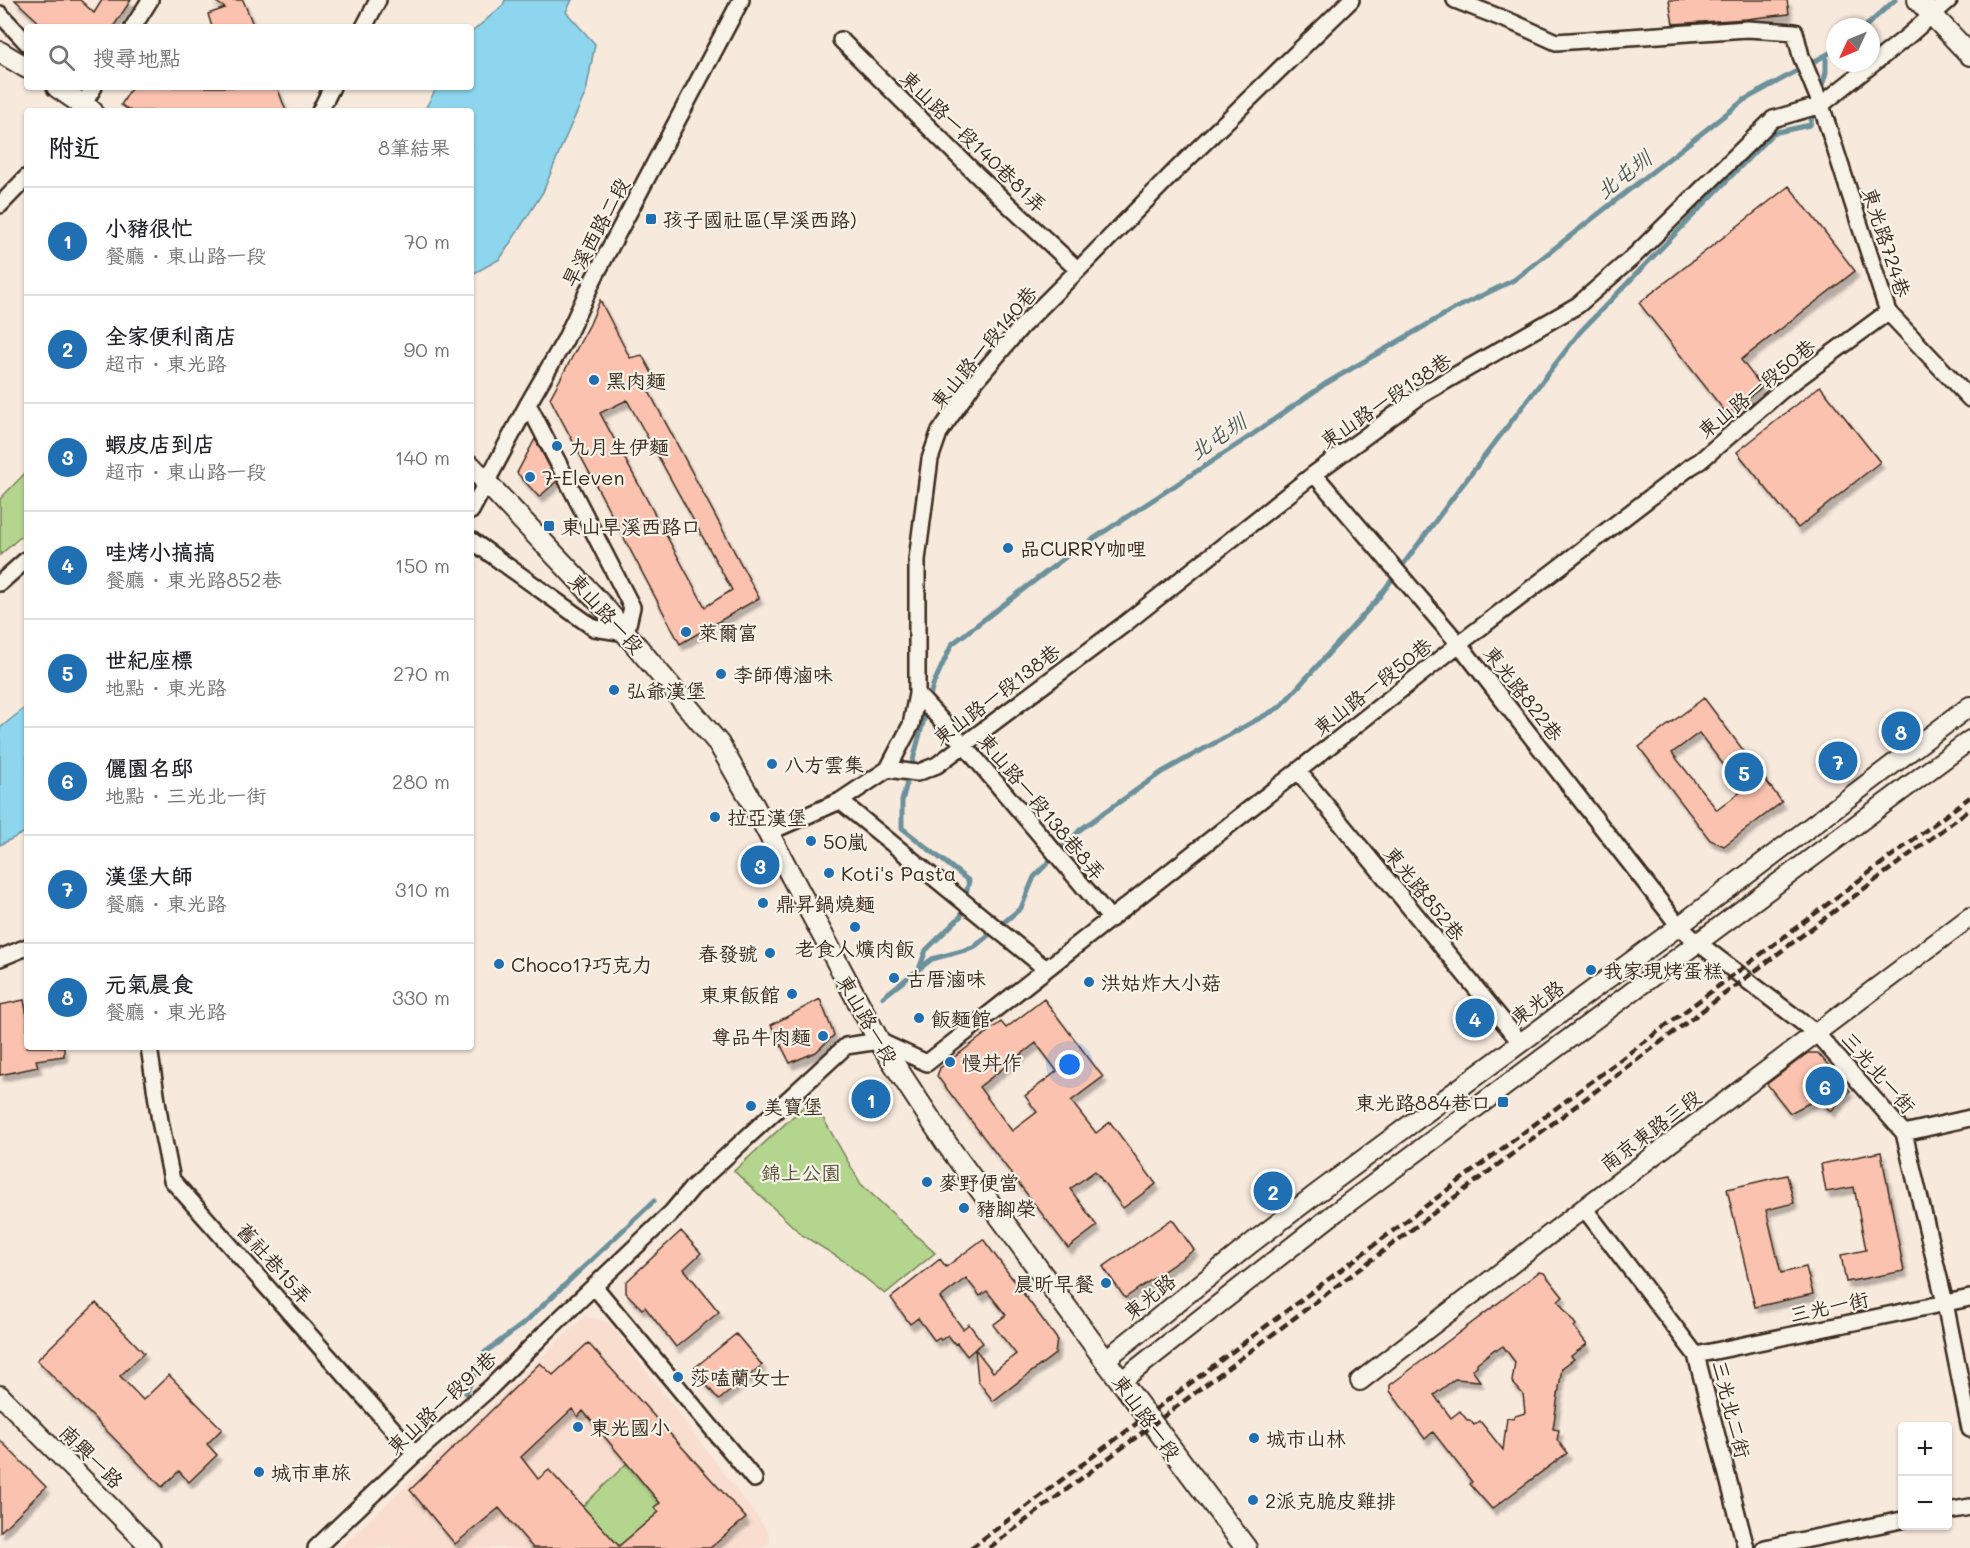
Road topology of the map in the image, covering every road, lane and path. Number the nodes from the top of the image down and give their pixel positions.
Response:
1 (150, 0) edge
2 (378, 0) edge
3 (741, 0) edge
4 (1351, 0) edge
5 (1455, 0) edge
6 (1918, 0) edge
7 (1949, 0) edge
8 (0, 14) edge
9 (1932, 15) junction
10 (135, 24) edge
11 (366, 24) edge
12 (24, 40) edge
13 (842, 40) dead end
14 (0, 52) edge
15 (1970, 55) edge
16 (24, 66) edge
17 (61, 90) edge
18 (70, 90) edge
19 (93, 90) edge
20 (330, 90) edge
21 (1821, 105) junction
22 (84, 108) edge
23 (84, 108) edge
24 (85, 108) edge
25 (322, 108) edge
26 (24, 180) edge
27 (0, 205) edge
28 (1078, 270) junction
29 (1888, 312) junction
30 (1970, 399) edge
31 (528, 404) junction
32 (474, 469) edge
33 (1314, 474) junction
34 (486, 483) junction
35 (474, 505) edge
36 (474, 542) edge
37 (24, 562) edge
38 (0, 583) edge
39 (626, 633) junction
40 (1459, 644) junction
41 (917, 694) junction
42 (1970, 706) edge
43 (1970, 740) edge
44 (964, 745) junction
45 (888, 769) junction
46 (1298, 771) junction
47 (840, 801) junction
48 (767, 834) junction
49 (1970, 917) edge
50 (1111, 919) junction
51 (1679, 926) junction
52 (1697, 942) junction
53 (24, 948) edge
54 (0, 958) edge
55 (1046, 969) junction
56 (1816, 1033) junction
57 (879, 1041) junction
58 (1520, 1042) junction
59 (149, 1050) edge
60 (1970, 1118) edge
61 (1904, 1133) junction
62 (1584, 1208) junction
63 (594, 1286) junction
64 (1970, 1298) edge
65 (1945, 1303) junction
66 (1696, 1355) junction
67 (1105, 1360) junction
68 (1121, 1381) junction
69 (1360, 1382) dead end
70 (0, 1395) edge
71 (1970, 1429) edge
72 (415, 1454) junction
73 (754, 1479) dead end
74 (1970, 1507) edge
75 (1952, 1510) edge
76 (1898, 1521) edge
77 (151, 1548) edge
78 (316, 1548) edge
79 (1246, 1548) edge
80 (1746, 1548) edge
81 (1765, 1548) edge

1 - 10 street
2 - 11 street
3 - 31 street, 旱溪西路二段
4 - 28 street, 東山路一段140巷
5 - 21 street, 東光路724巷
6 - 9 main road
7 - 9 street, 東山路一段138巷
8 - 12 street
9 - 15 main road
9 - 21 street, 東山路一段138巷
13 - 28 street, 東山路一段140巷81弄
14 - 16 main road
17 - 22 main road
18 - 23 street
19 - 24 street
20 - 25 street
21 - 29 street, 東光路724巷
21 - 33 street, 東山路一段138巷
26 - 27 street
28 - 41 street, 東山路一段140巷
29 - 30 street, 東光路724巷
29 - 40 street, 東山路一段50巷
31 - 34 street, 旱溪西路二段
31 - 39 street
32 - 34 main road, 東山路一段
33 - 40 street, 東光路822巷
33 - 44 street, 東山路一段138巷
34 - 35 street, 旱溪西路二段
34 - 39 main road, 東山路一段
36 - 39 street
37 - 38 street
39 - 48 main road, 東山路一段
40 - 46 street, 東山路一段50巷
40 - 51 street, 東光路822巷
41 - 44 street, 東山路一段138巷8弄
41 - 45 street, 東山路一段140巷
42 - 51 street, 東光路
43 - 52 street
44 - 45 street, 東山路一段138巷
44 - 50 street, 東山路一段138巷8弄
45 - 47 street, 東山路一段140巷
46 - 50 street, 東山路一段50巷
46 - 58 street, 東光路852巷
47 - 48 street, 東山路一段140巷
47 - 55 street
48 - 57 main road, 東山路一段
49 - 56 street, 南京東路三段
50 - 55 street, 東山路一段50巷
51 - 52 street, 東光路822巷
51 - 58 street, 東光路
52 - 56 street, 三光北一街
52 - 68 street
53 - 54 street
55 - 57 street, 東山路一段50巷
56 - 61 street, 三光北一街
56 - 62 street, 南京東路三段
57 - 63 street, 東山路一段91巷
57 - 67 main road, 東山路一段
58 - 67 street, 東光路
59 - 72 street, 舊社巷15弄
60 - 61 street
61 - 65 street, 三光北一街
62 - 66 street, 三光北二街
62 - 69 street, 南京東路三段
63 - 72 street, 東山路一段91巷
63 - 73 street
64 - 65 street, 三光一街
65 - 66 street, 三光一街
65 - 71 street, 三光北一街
66 - 80 street, 三光北二街
67 - 68 main road, 東山路一段
68 - 79 main road, 東山路一段
70 - 77 street, 南興一路
72 - 78 street, 東山路一段91巷
74 - 75 street
76 - 81 street

